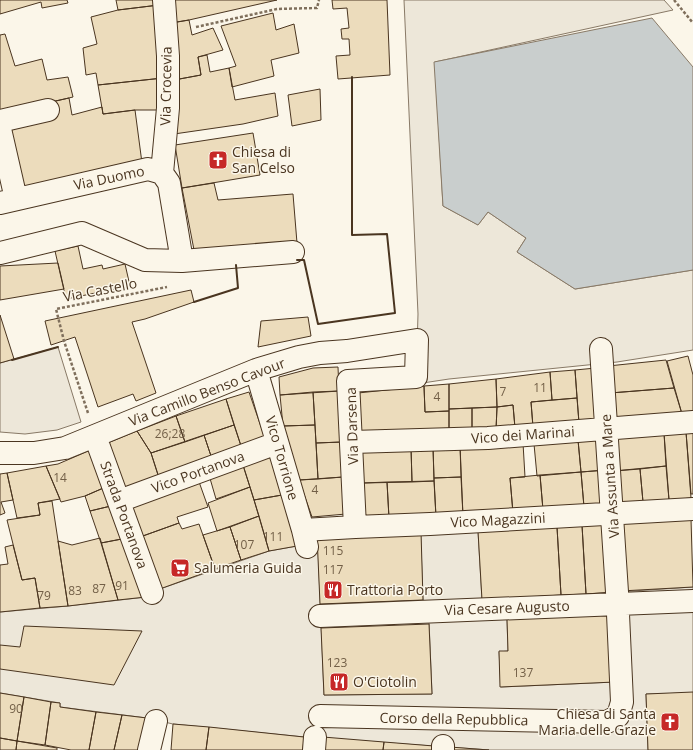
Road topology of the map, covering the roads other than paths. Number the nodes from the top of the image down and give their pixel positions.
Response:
1 (164, 0) edge
2 (48, 110) dead end
3 (0, 121) edge
4 (0, 129) edge
5 (162, 173) junction
6 (8, 201) edge
7 (293, 252) dead end
8 (0, 253) edge
9 (182, 261) junction
10 (417, 340) joint
11 (601, 348) dead end
12 (256, 370) junction
13 (693, 422) edge
14 (607, 428) junction
15 (95, 436) junction
16 (352, 442) junction
17 (277, 443) junction
18 (0, 453) edge
19 (119, 501) junction
20 (693, 509) edge
21 (612, 514) junction
22 (355, 527) junction
23 (305, 538) joint
24 (152, 593) dead end
25 (693, 601) edge
26 (618, 604) junction
27 (320, 616) dead end
28 (320, 716) dead end
29 (156, 721) dead end
30 (149, 750) edge

1 - 5 street, Via Crocevia
2 - 3 street
4 - 6 street
5 - 6 street, Via Duomo
5 - 9 street, Via Duomo
7 - 9 street
8 - 9 street
10 - 12 street, Via Camillo Benso Cavour
10 - 16 street, Via Darsena
11 - 14 street, Via Assunta a Mare
12 - 15 street, Via Camillo Benso Cavour
12 - 17 street, Vico Torrione
13 - 14 street, Vico dei Marinai
14 - 16 street, Vico dei Marinai
14 - 21 street, Via Assunta a Mare
15 - 18 street, Via Camillo Benso Cavour
15 - 19 street, Strada Portanova
16 - 22 street, Via Darsena
17 - 19 street, Vico Portanova
17 - 23 street, Vico Torrione
19 - 24 street, Strada Portanova
20 - 21 street, Vico Magazzini
21 - 22 street, Vico Magazzini
21 - 26 street, Via Assunta a Mare
22 - 23 street, Vico Magazzini
25 - 26 street, Via Cesare Augusto
26 - 27 street, Via Cesare Augusto
26 - 28 street, Corso della Repubblica
29 - 30 street

